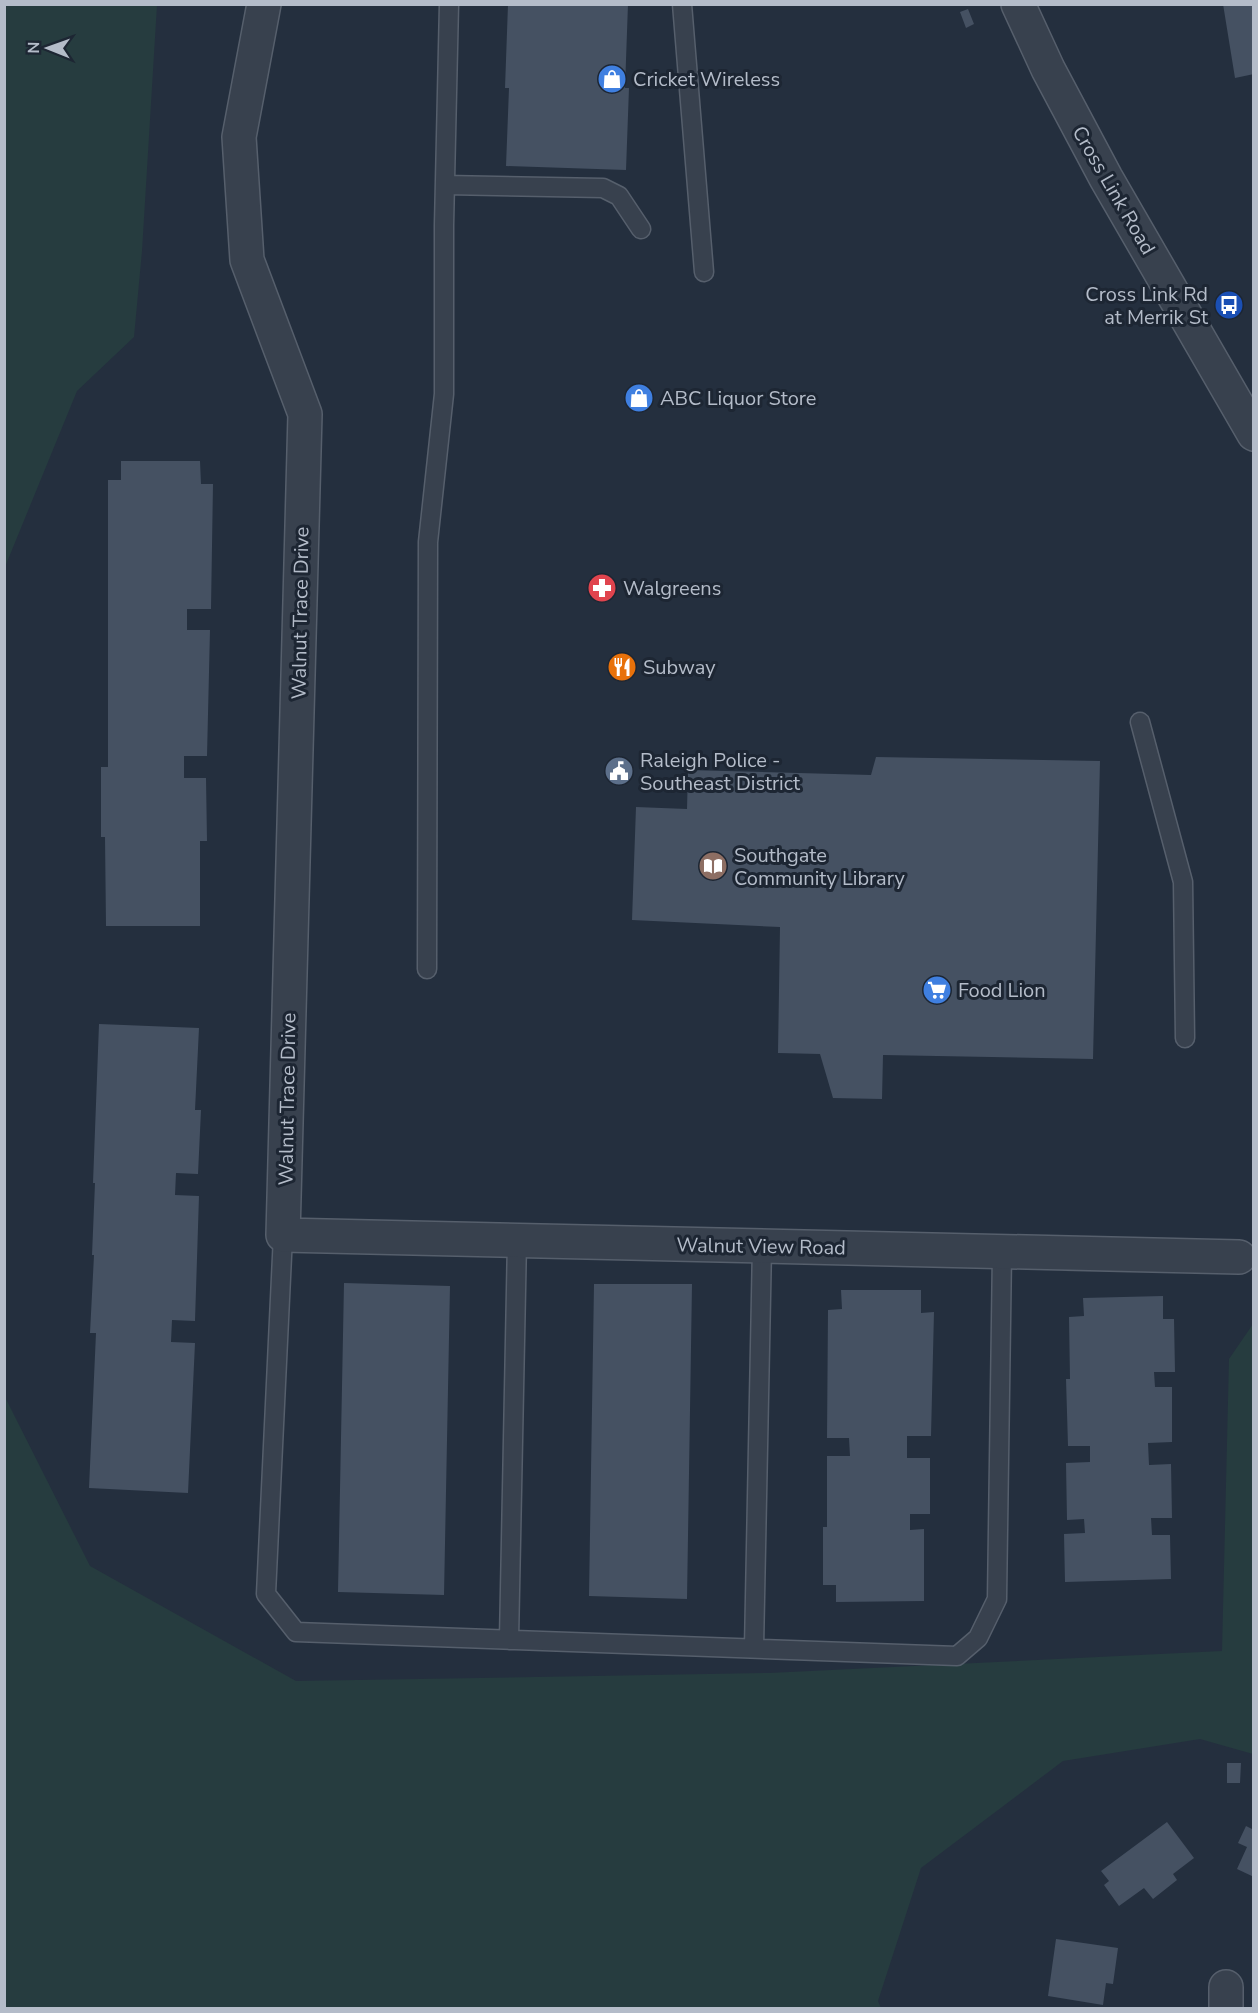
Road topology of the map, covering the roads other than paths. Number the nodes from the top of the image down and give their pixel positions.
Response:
1 (264, 4) edge
2 (448, 4) edge
3 (682, 4) edge
4 (1018, 4) edge
5 (445, 185) junction
6 (641, 229) dead end
7 (704, 272) dead end
8 (1254, 434) edge
9 (1140, 722) dead end
10 (427, 969) dead end
11 (1185, 1038) dead end
12 (284, 1235) junction
13 (518, 1240) junction
14 (762, 1246) junction
15 (1002, 1252) junction
16 (1239, 1257) dead end
17 (509, 1640) junction
18 (754, 1648) junction

1 - 12 street, Walnut Trace Drive
2 - 5 lane
3 - 7 lane
4 - 8 street, Cross Link Road
5 - 6 lane
5 - 10 lane
9 - 11 lane
12 - 13 street, Walnut View Road
12 - 17 lane
13 - 14 street, Walnut View Road
13 - 17 lane
14 - 15 street, Walnut View Road
14 - 18 lane
15 - 16 street, Walnut View Road
15 - 18 lane
17 - 18 lane

